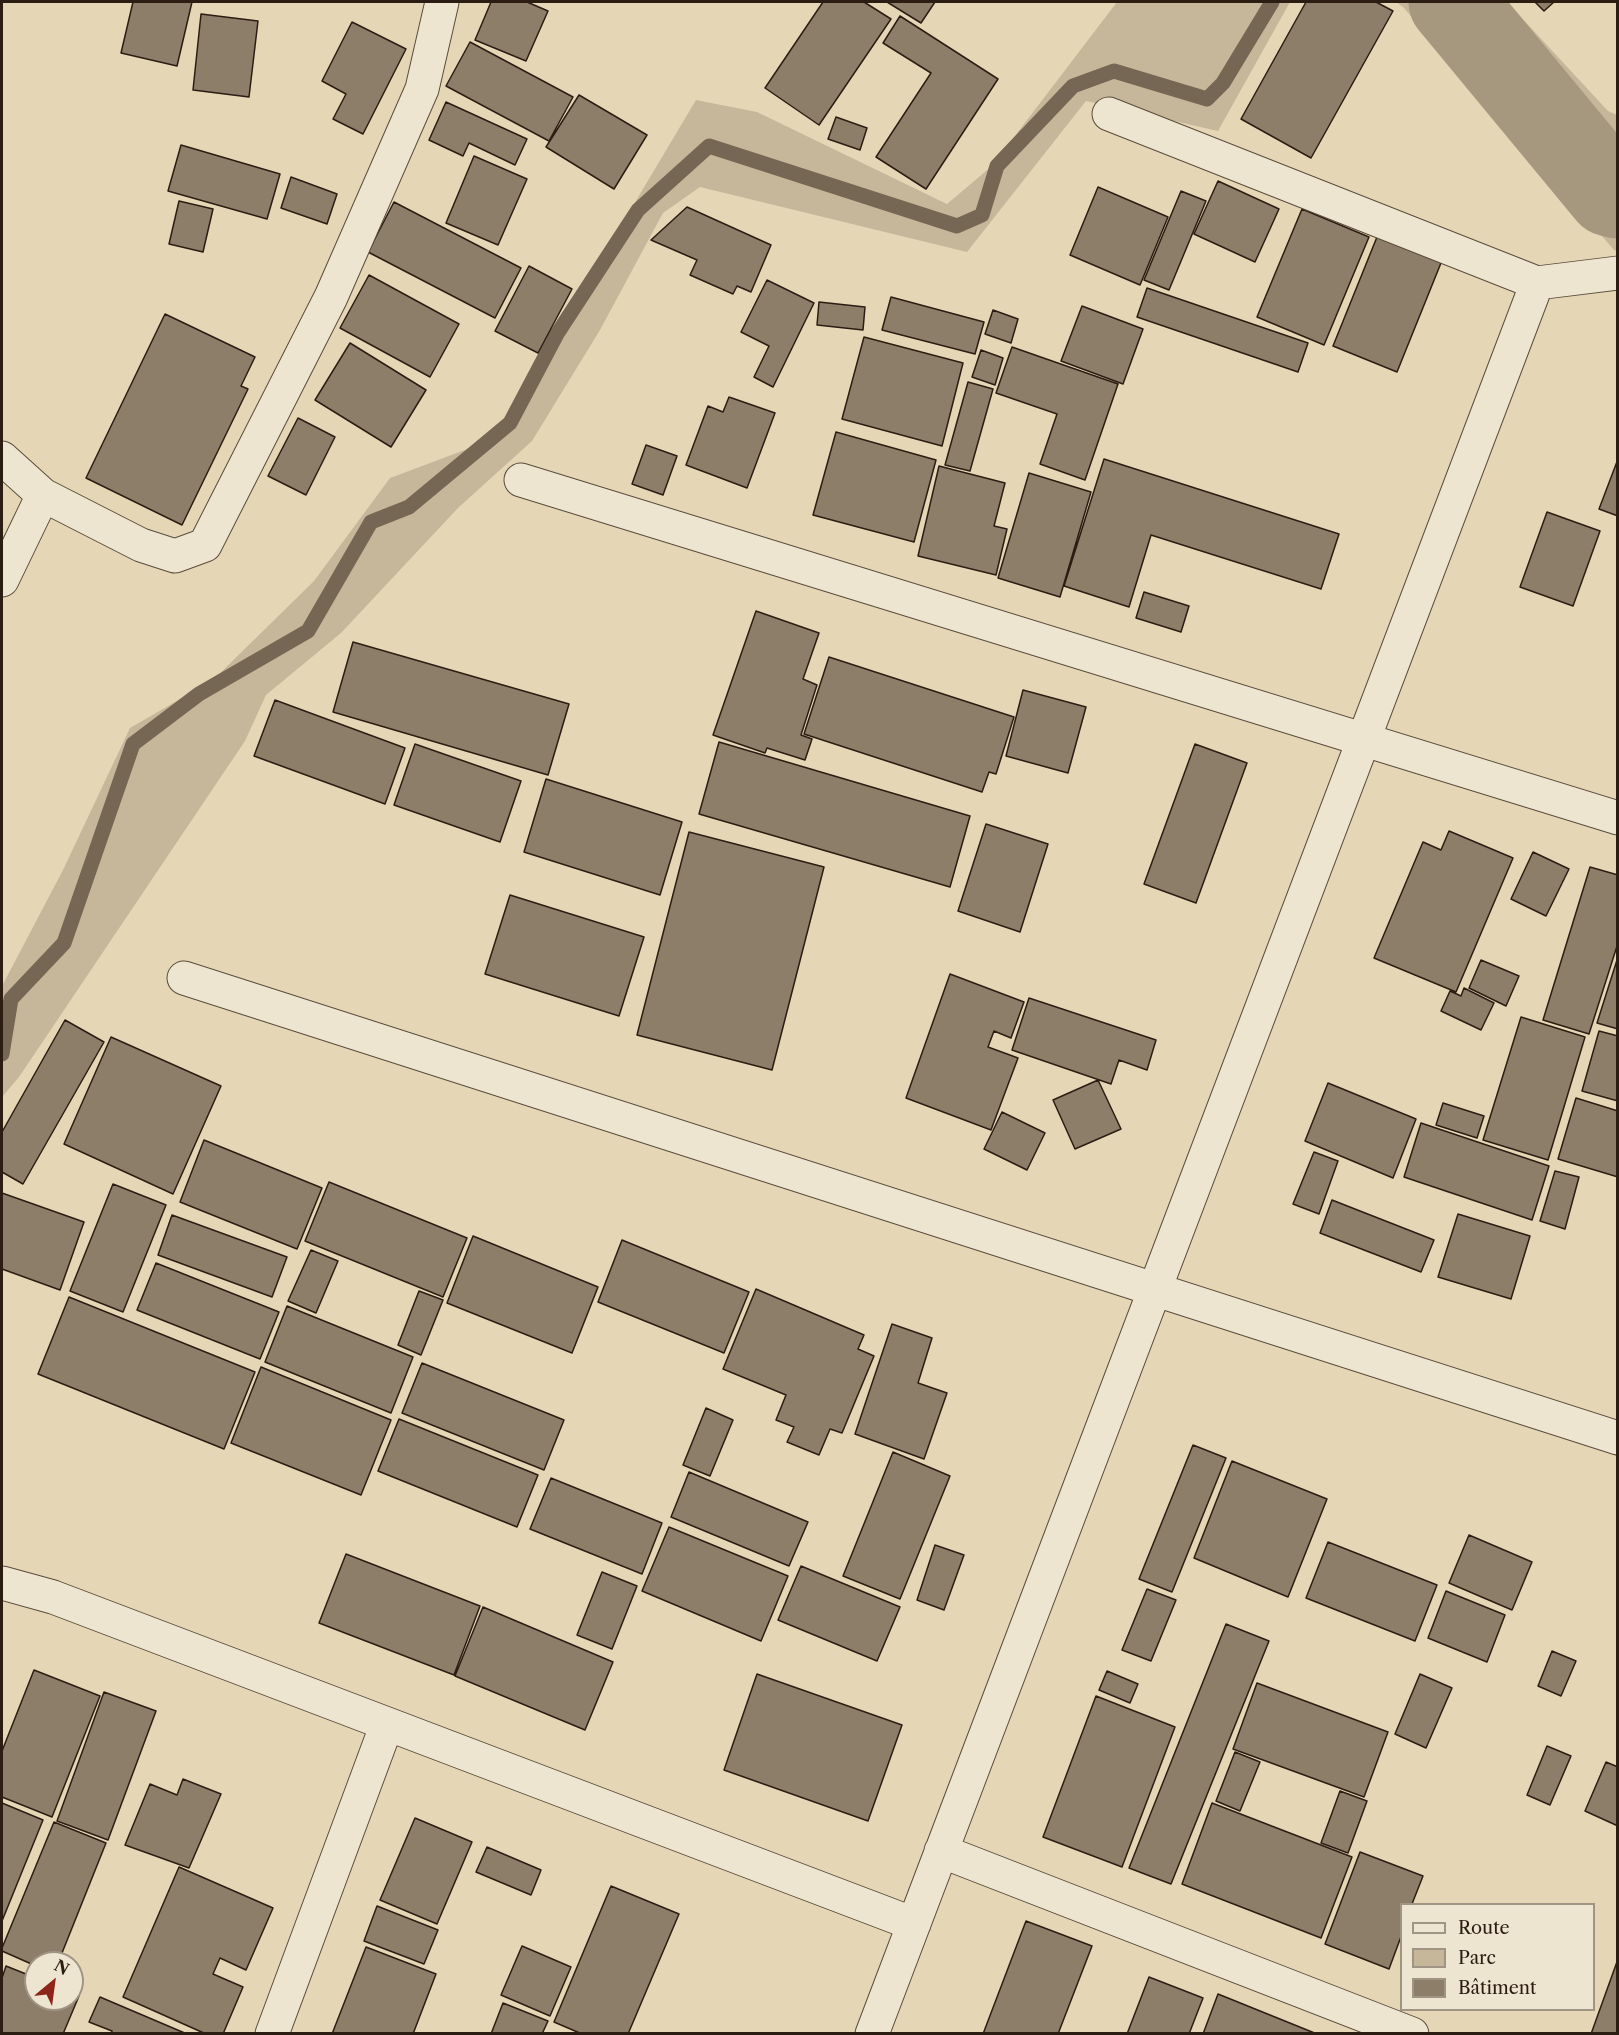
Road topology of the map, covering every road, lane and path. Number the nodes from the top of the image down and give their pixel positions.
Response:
1 (442, 2) edge
2 (1109, 114) dead end
3 (1617, 273) edge
4 (1537, 283) junction
5 (2, 458) edge
6 (521, 480) dead end
7 (43, 495) junction
8 (2, 580) edge
9 (1364, 739) junction
10 (1617, 818) edge
11 (184, 978) dead end
12 (1155, 1289) junction
13 (1617, 1438) edge
14 (2, 1583) edge
15 (387, 1724) junction
16 (941, 1851) junction
17 (914, 1924) junction
18 (272, 2034) edge
19 (872, 2034) edge
20 (1412, 2034) edge

1 - 7 street
2 - 4 street
3 - 4 street
4 - 9 street
5 - 7 street
6 - 9 street
7 - 8 street
9 - 10 street
9 - 12 street
11 - 12 street
12 - 13 street
12 - 16 street
14 - 15 street
15 - 17 street
15 - 18 street
16 - 17 street
16 - 20 street
17 - 19 street

